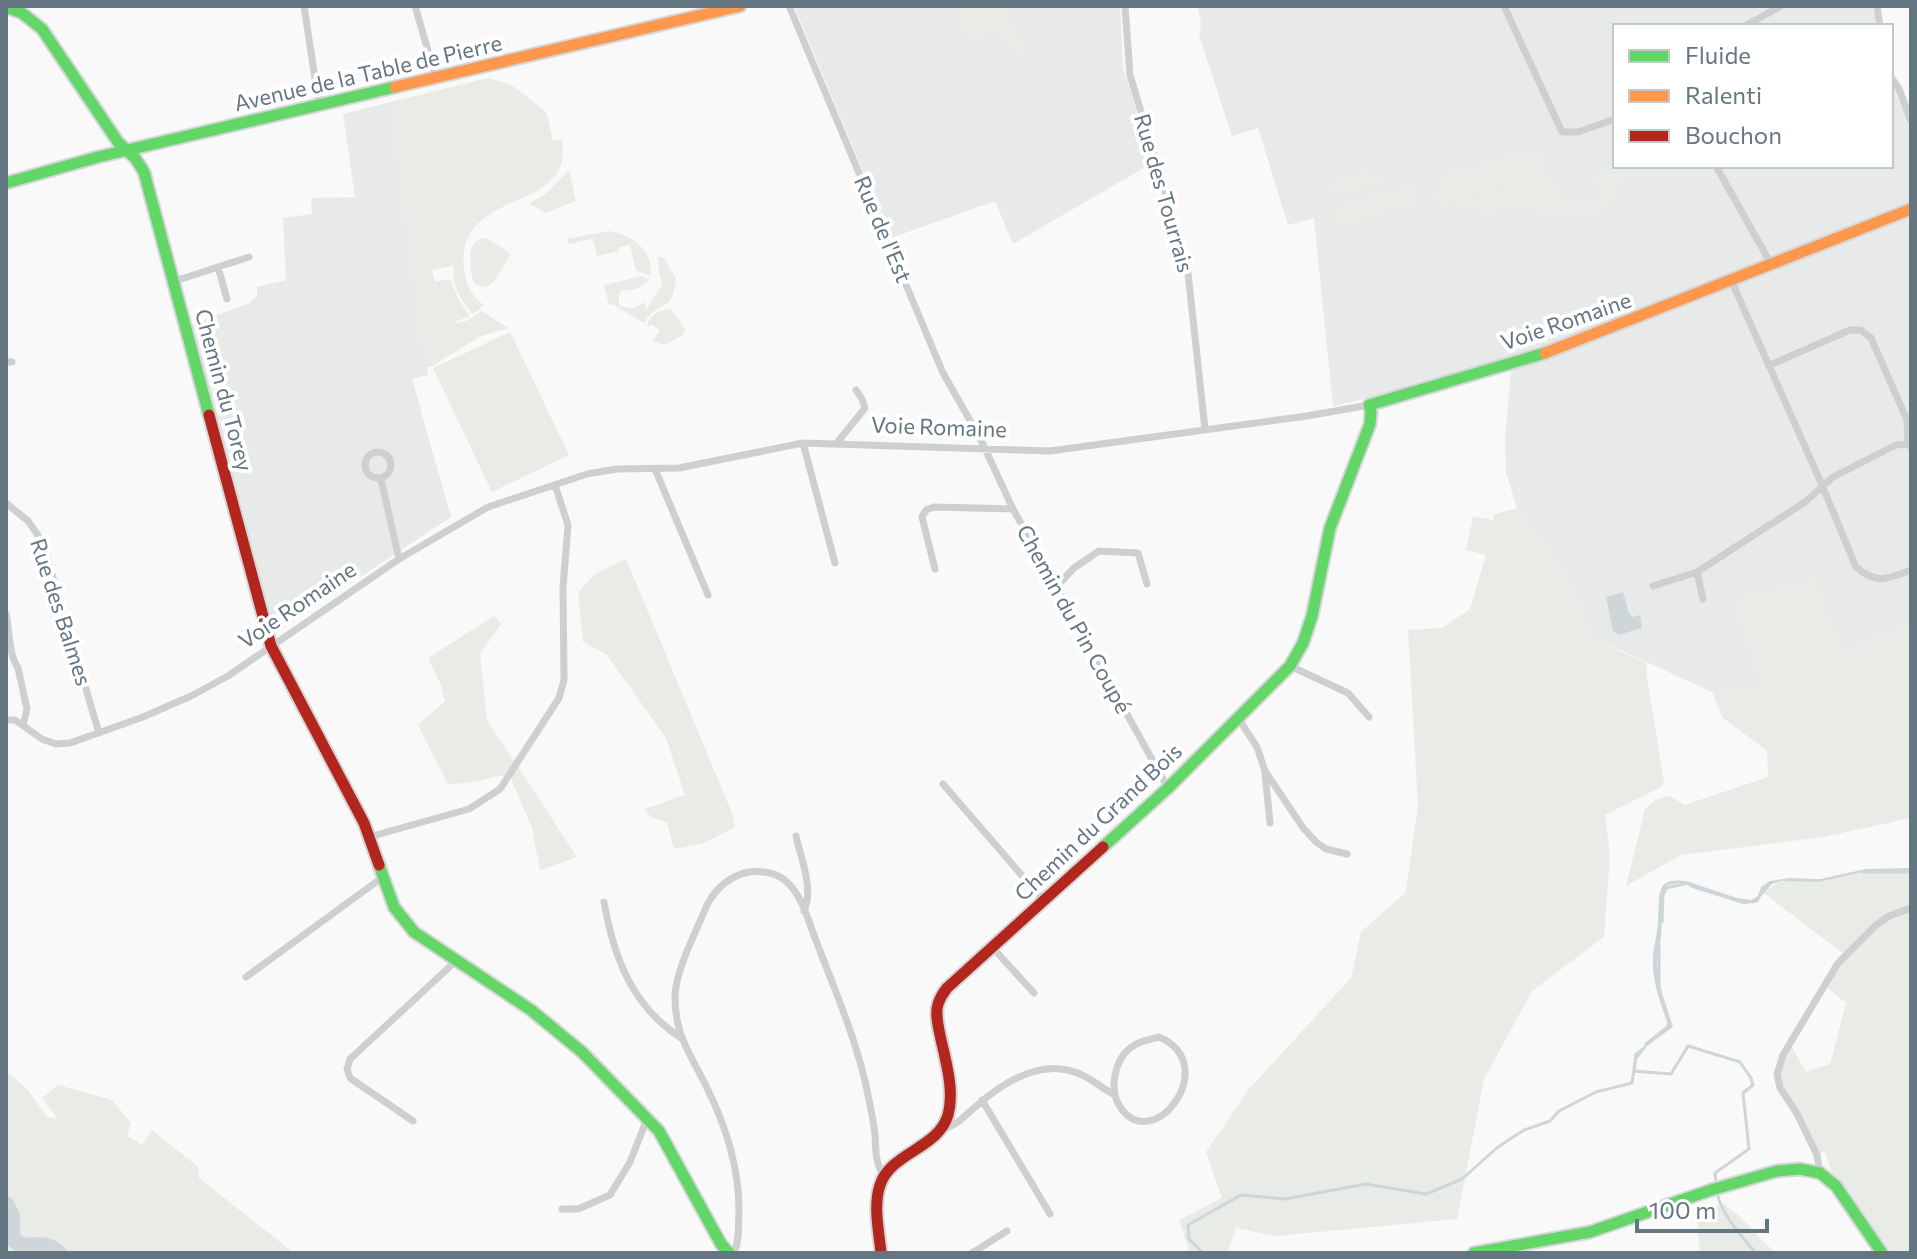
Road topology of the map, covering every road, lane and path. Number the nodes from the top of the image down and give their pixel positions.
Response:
1 (304, 6) edge
2 (415, 6) edge
3 (789, 6) edge
4 (1125, 6) edge
5 (1504, 6) edge
6 (1781, 6) edge
7 (6, 7) edge
8 (734, 7) edge
9 (1749, 24) edge
10 (436, 78) junction
11 (1893, 81) edge
12 (319, 105) junction
13 (1613, 120) edge
14 (1911, 121) edge
15 (127, 150) junction
16 (1717, 168) edge
17 (6, 183) edge
18 (1911, 209) edge
19 (249, 257) dead end
20 (1771, 264) junction
21 (218, 267) junction
22 (1731, 280) junction
23 (175, 281) junction
24 (227, 299) dead end
25 (1770, 365) junction
26 (856, 390) dead end
27 (1369, 405) junction
28 (1205, 429) junction
29 (803, 443) junction
30 (836, 444) junction
31 (1909, 445) edge
32 (984, 448) junction
33 (655, 469) junction
34 (381, 479) dead end
35 (555, 485) junction
36 (1822, 485) junction
37 (6, 503) edge
38 (1013, 509) junction
39 (399, 559) junction
40 (835, 563) dead end
41 (935, 569) dead end
42 (1911, 570) edge
43 (1697, 572) junction
44 (1147, 584) dead end
45 (1057, 586) junction
46 (1653, 586) dead end
47 (708, 595) dead end
48 (1703, 599) dead end
49 (6, 614) edge
50 (271, 646) junction
51 (1290, 666) junction
52 (1369, 717) dead end
53 (1238, 718) junction
54 (6, 720) edge
55 (23, 725) junction
56 (99, 733) junction
57 (1265, 771) junction
58 (943, 784) dead end
59 (1168, 788) junction
60 (1270, 823) dead end
61 (796, 836) dead end
62 (369, 837) junction
63 (1347, 854) dead end
64 (383, 877) junction
65 (1044, 901) junction
66 (604, 902) dead end
67 (1911, 908) edge
68 (804, 911) junction
69 (992, 947) junction
70 (457, 960) junction
71 (246, 977) dead end
72 (1034, 993) dead end
73 (681, 1039) junction
74 (1115, 1095) junction
75 (982, 1100) junction
76 (647, 1119) junction
77 (413, 1121) dead end
78 (943, 1128) junction
79 (1820, 1173) junction
80 (883, 1176) junction
81 (562, 1209) dead end
82 (1050, 1214) dead end
83 (1007, 1231) dead end
84 (732, 1253) edge
85 (881, 1253) edge
86 (972, 1253) edge
87 (1474, 1253) edge
88 (1882, 1253) edge

1 - 12 street
2 - 10 street
3 - 32 street, Rue de l'Est
4 - 28 street, Rue des Tourrais
5 - 13 street
6 - 9 street
7 - 15 street, Chemin du Torey
8 - 10 street, Avenue de la Table de Pierre
10 - 12 street, Avenue de la Table de Pierre
11 - 14 street
12 - 15 street, Avenue de la Table de Pierre
15 - 17 street, Avenue de la Table de Pierre
15 - 23 street, Chemin du Torey
16 - 20 street
18 - 20 street, Voie Romaine
19 - 21 street
20 - 22 street, Voie Romaine
21 - 23 street
21 - 24 street
22 - 25 street
22 - 27 street, Voie Romaine
23 - 50 street, Chemin du Torey
25 - 31 street
25 - 36 street
26 - 30 street
27 - 28 street, Voie Romaine
27 - 51 street, Chemin du Grand Bois
28 - 32 street, Voie Romaine
29 - 30 street, Voie Romaine
29 - 33 street, Voie Romaine
29 - 40 street
30 - 32 street, Voie Romaine
31 - 36 street
32 - 38 street, Chemin du Pin Coupé
33 - 35 street, Voie Romaine
33 - 47 street
34 - 39 street
35 - 39 street, Voie Romaine
35 - 62 street
36 - 42 street
36 - 43 street
37 - 56 street, Rue des Balmes
38 - 41 street
38 - 45 street, Chemin du Pin Coupé
39 - 50 street, Voie Romaine
43 - 46 street
43 - 48 street
44 - 45 street
45 - 59 street, Chemin du Pin Coupé
49 - 55 street
50 - 56 street, Voie Romaine
50 - 62 street, Chemin du Torey
51 - 52 street
51 - 53 street, Chemin du Grand Bois
53 - 57 street
53 - 59 street, Chemin du Grand Bois
54 - 55 street, Voie Romaine
55 - 56 street, Voie Romaine
57 - 60 street
57 - 63 street
58 - 65 street
59 - 65 street, Chemin du Grand Bois
61 - 68 street
62 - 64 street, Chemin du Torey
64 - 70 street, Chemin du Torey
64 - 71 street
65 - 69 street, Chemin du Grand Bois
66 - 73 street
67 - 79 street
68 - 73 street
68 - 80 street
69 - 72 street
69 - 78 street, Chemin du Grand Bois
70 - 76 street, Chemin du Torey
70 - 77 street
73 - 84 street
74 - 74 street
74 - 75 street
75 - 78 street
75 - 82 street
76 - 81 street
76 - 84 street, Chemin du Torey
78 - 80 street
79 - 87 street
79 - 88 street
80 - 85 street
83 - 86 street

